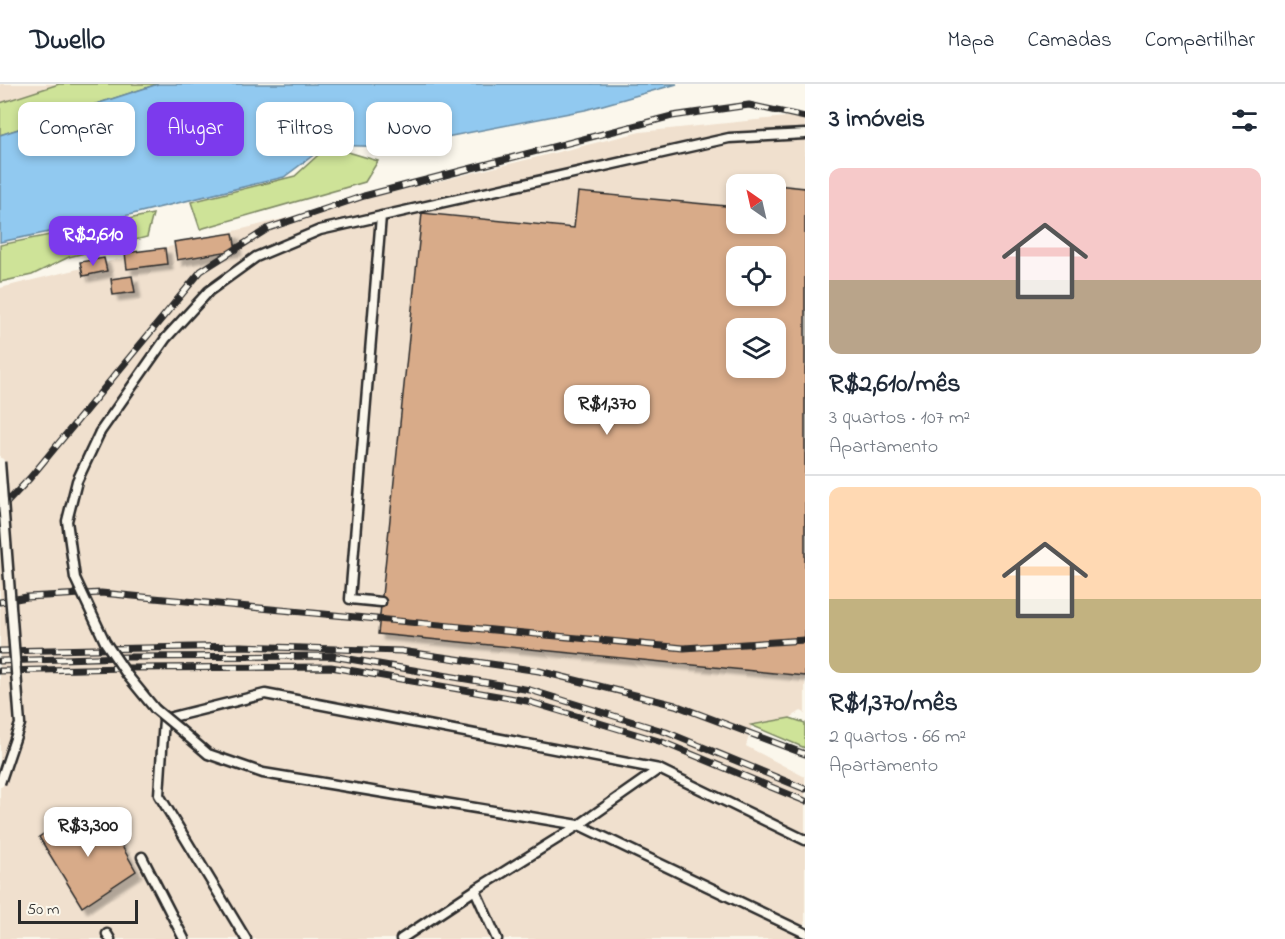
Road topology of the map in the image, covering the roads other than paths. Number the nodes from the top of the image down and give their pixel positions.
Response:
1 (805, 134) edge
2 (381, 216) junction
3 (0, 462) edge
4 (381, 602) dead end
5 (658, 769) junction
6 (0, 783) edge
7 (579, 825) junction
8 (805, 840) edge
9 (142, 857) dead end
10 (475, 890) junction
11 (805, 933) edge
12 (184, 939) edge
13 (246, 939) edge
14 (401, 939) edge
15 (497, 939) edge

1 - 2 lane
2 - 4 lane
2 - 7 lane, bridge
3 - 6 lane, bridge
5 - 7 lane
5 - 8 lane
5 - 13 lane
7 - 10 lane
7 - 11 lane
9 - 12 lane
10 - 14 lane
10 - 15 lane

